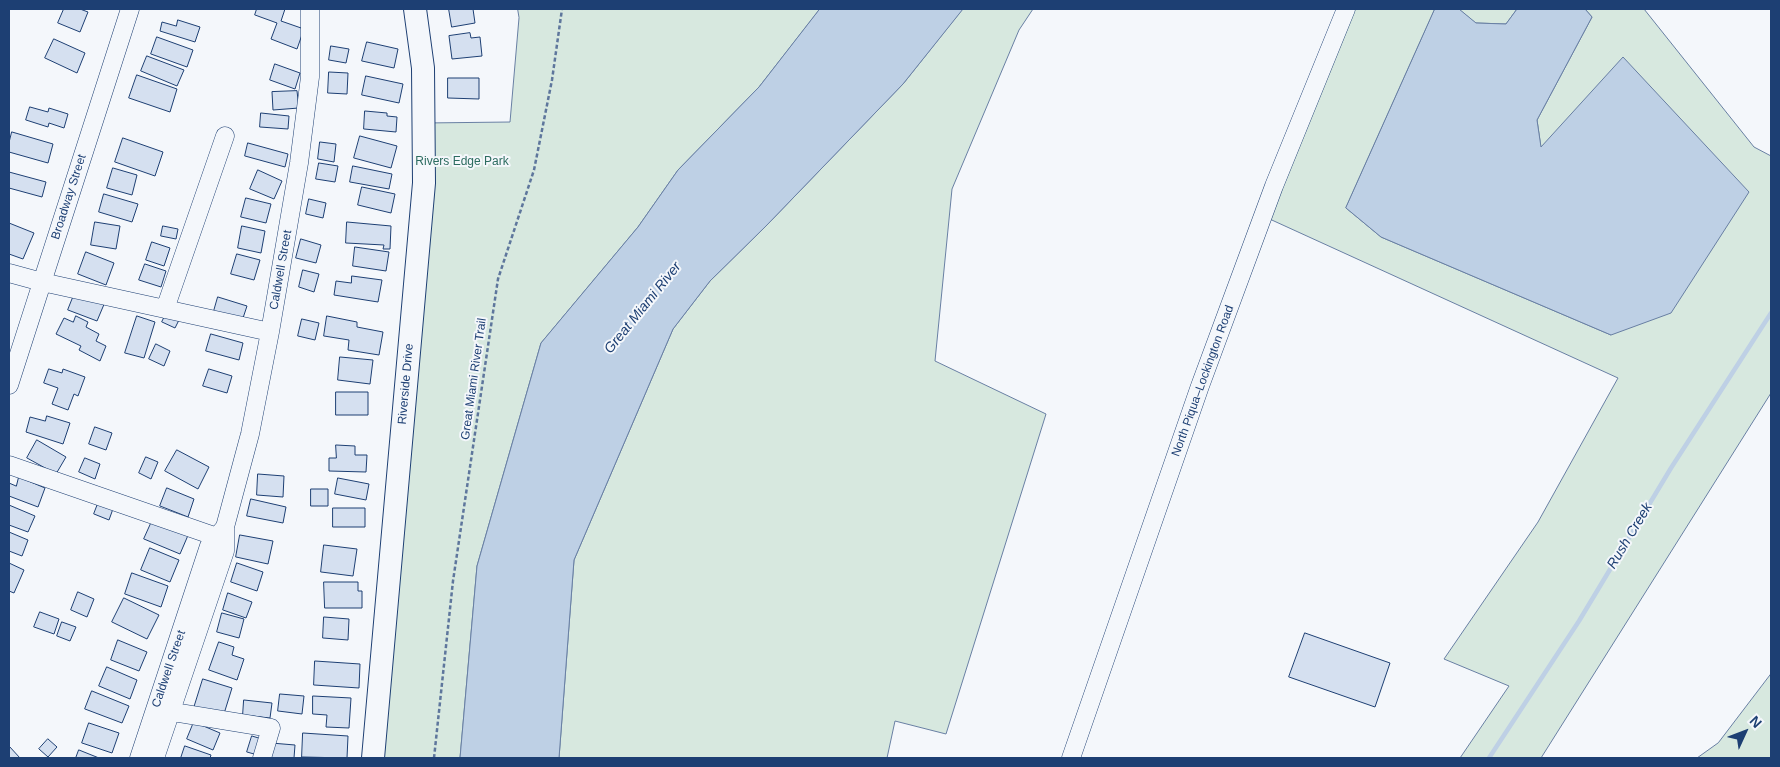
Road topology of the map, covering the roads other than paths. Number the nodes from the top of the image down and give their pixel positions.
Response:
1 (130, 9) edge
2 (310, 9) edge
3 (414, 9) edge
4 (1346, 9) edge
5 (225, 136) dead end
6 (9, 273) edge
7 (42, 282) junction
8 (165, 309) junction
9 (270, 332) junction
10 (9, 385) edge
11 (9, 465) edge
12 (221, 532) junction
13 (163, 711) junction
14 (138, 758) edge
15 (155, 758) edge
16 (262, 758) edge
17 (373, 758) edge
18 (1071, 758) edge

1 - 7 street, Broadway Street
2 - 9 street, Caldwell Street
3 - 17 main road, Riverside Drive
4 - 18 street, North Piqua–Lockington Road
5 - 8 street
6 - 7 street
7 - 8 street
7 - 10 street, Broadway Street
8 - 9 street
9 - 12 street, Caldwell Street
11 - 12 street
12 - 13 street, Caldwell Street
13 - 14 street, Caldwell Street
13 - 15 street, Caldwell Street
13 - 16 street

